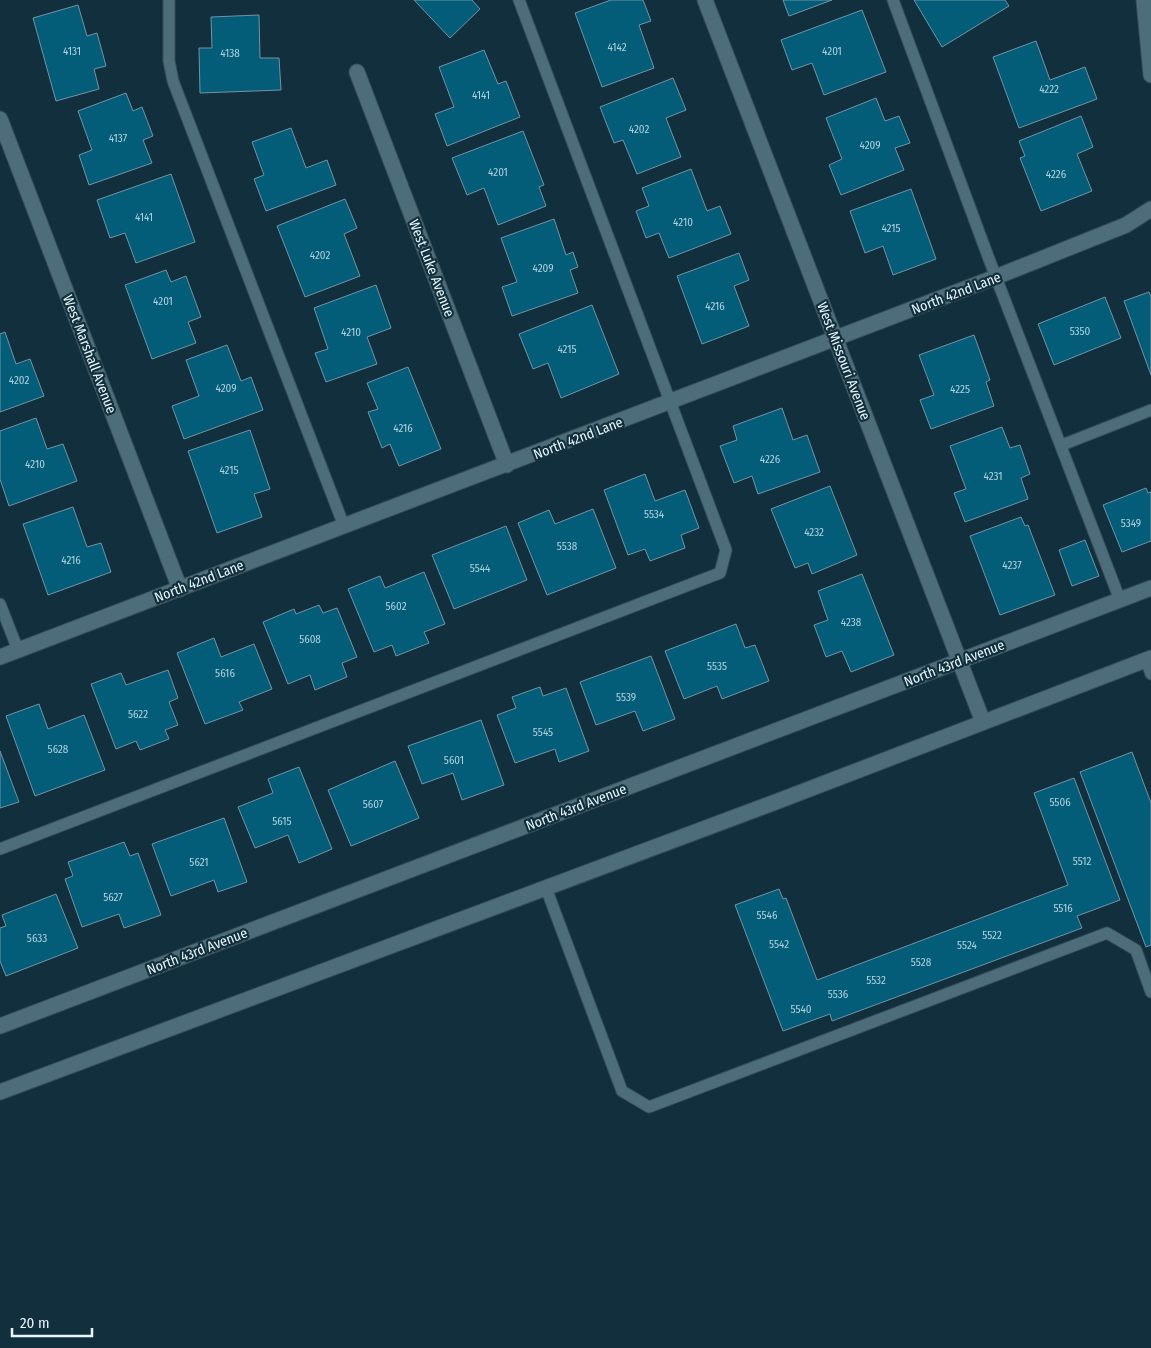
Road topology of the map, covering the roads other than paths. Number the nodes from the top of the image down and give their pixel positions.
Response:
1 (169, 0) edge
2 (519, 0) edge
3 (705, 0) edge
4 (893, 0) edge
5 (1144, 0) edge
6 (357, 72) dead end
7 (1151, 75) edge
8 (0, 119) edge
9 (1151, 209) edge
10 (996, 277) junction
11 (836, 340) junction
12 (670, 403) junction
13 (1151, 410) edge
14 (1062, 445) junction
15 (507, 465) junction
16 (344, 526) junction
17 (1151, 588) edge
18 (180, 589) junction
19 (1120, 600) junction
20 (0, 604) edge
21 (18, 650) junction
22 (0, 657) edge
23 (960, 660) junction
24 (1149, 664) edge
25 (983, 722) junction
26 (0, 849) edge
27 (546, 888) junction
28 (1151, 992) edge
29 (0, 1026) edge
30 (0, 1092) edge

1 - 16 lane
2 - 12 lane
3 - 11 street, West Missouri Avenue
4 - 10 lane
5 - 7 street
6 - 15 street, West Luke Avenue
8 - 18 street, West Marshall Avenue
9 - 10 street, North 42nd Lane
10 - 11 street, North 42nd Lane
10 - 14 lane
11 - 12 street, North 42nd Lane
11 - 23 street, West Missouri Avenue
12 - 15 street, North 42nd Lane
12 - 26 lane
13 - 14 lane
14 - 19 lane
15 - 16 street, North 42nd Lane
16 - 18 street, North 42nd Lane
17 - 19 street, North 43rd Avenue
18 - 21 street, North 42nd Lane
19 - 23 street, North 43rd Avenue
20 - 21 lane
21 - 22 street, North 42nd Lane
23 - 25 street, West Missouri Avenue
23 - 29 street, North 43rd Avenue
24 - 25 street
25 - 27 street
27 - 28 lane
27 - 30 street

